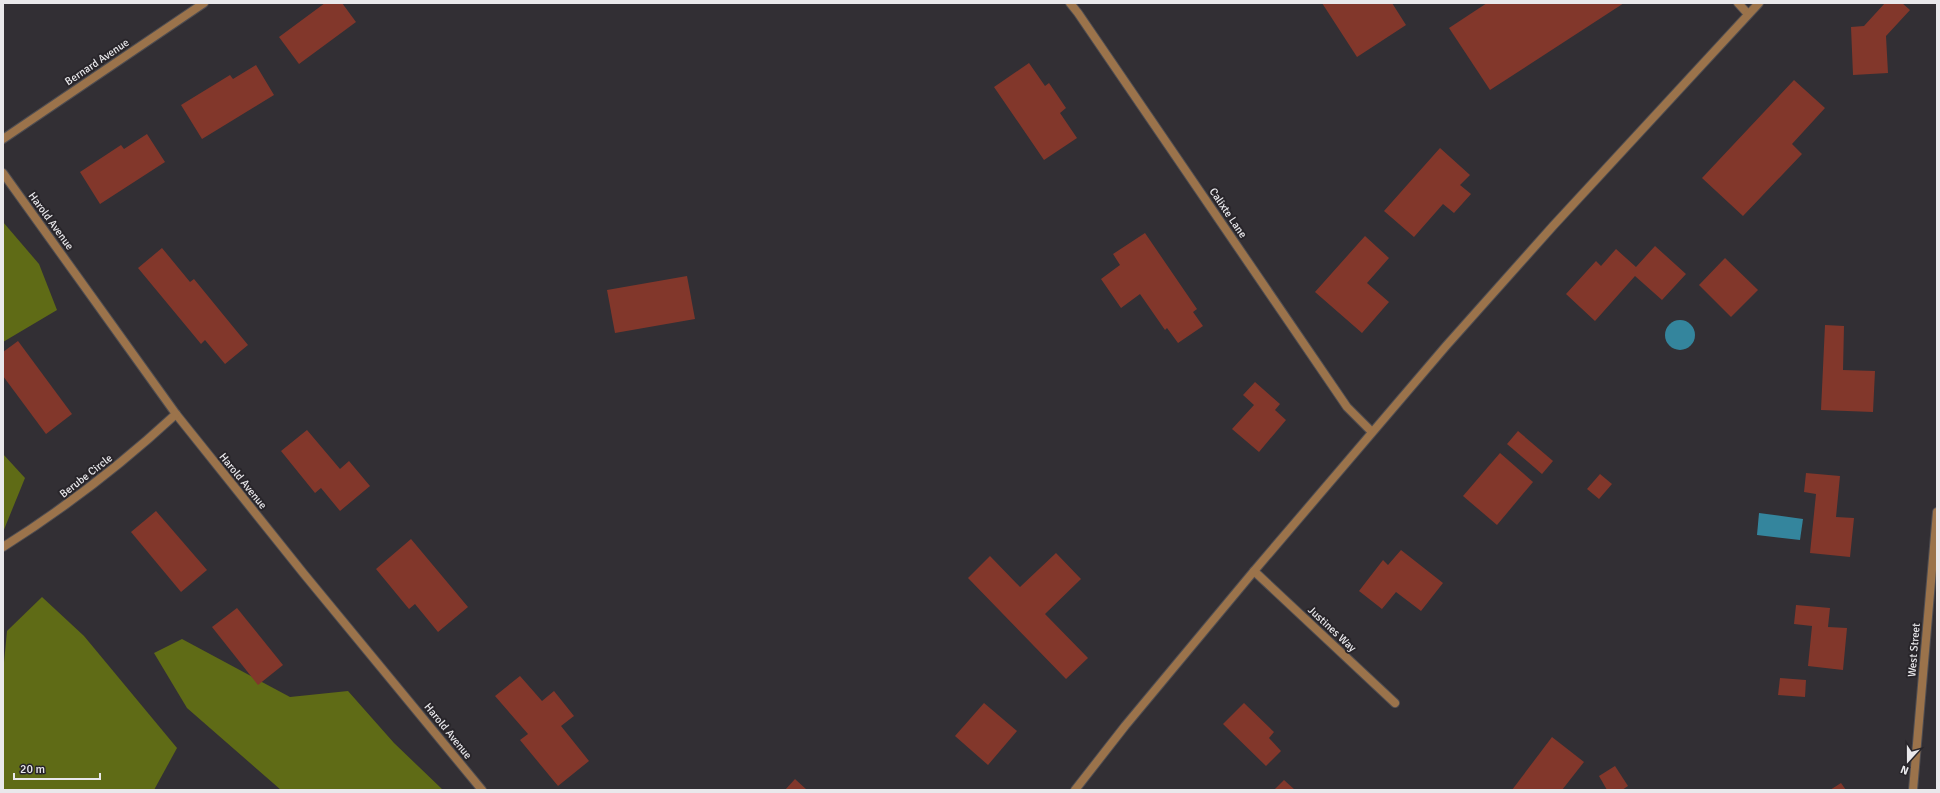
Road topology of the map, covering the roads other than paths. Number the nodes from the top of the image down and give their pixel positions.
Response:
1 (204, 3) edge
2 (1070, 3) edge
3 (1738, 3) edge
4 (1759, 3) edge
5 (1748, 14) junction
6 (3, 139) edge
7 (3, 173) edge
8 (176, 414) junction
9 (1372, 432) junction
10 (1937, 512) edge
11 (3, 547) edge
12 (1254, 571) junction
13 (1395, 703) dead end
14 (482, 790) edge
15 (1075, 790) edge
16 (1913, 790) edge

1 - 6 street, Bernard Avenue
2 - 9 street, Calixte Lane
3 - 5 street
4 - 5 street
5 - 9 street
7 - 8 street, Harold Avenue
8 - 11 street, Berube Circle
8 - 14 street, Harold Avenue
9 - 12 street
10 - 16 street, West Street
12 - 13 street, Justines Way
12 - 15 street

